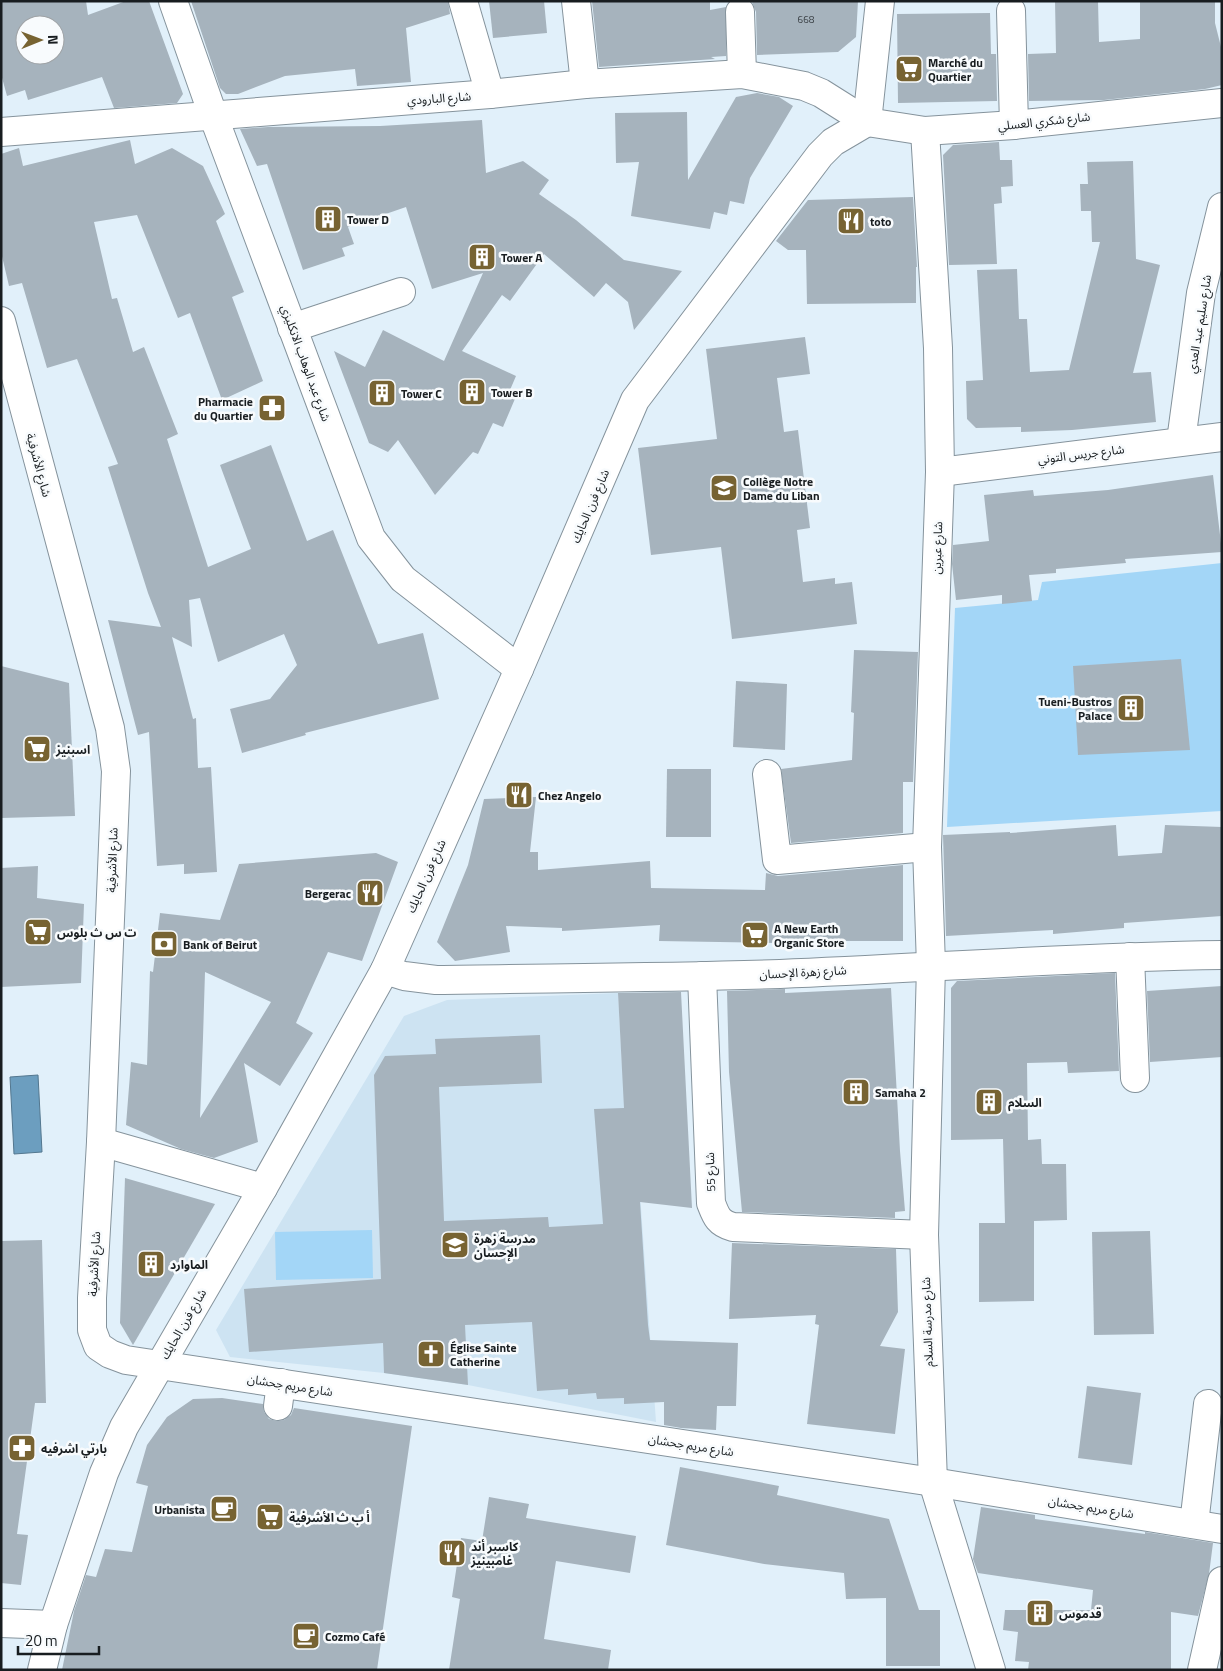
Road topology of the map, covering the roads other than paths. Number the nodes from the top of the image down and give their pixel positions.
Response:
1 (173, 1) edge
2 (462, 1) edge
3 (576, 1) edge
4 (880, 1) edge
5 (740, 12) dead end
6 (1011, 12) dead end
7 (742, 74) junction
8 (584, 84) junction
9 (490, 94) junction
10 (1222, 103) edge
11 (213, 115) junction
12 (867, 122) junction
13 (1014, 125) junction
14 (925, 131) junction
15 (1, 132) edge
16 (1222, 207) edge
17 (401, 292) dead end
18 (1, 321) edge
19 (292, 328) junction
20 (1222, 437) edge
21 (1181, 441) junction
22 (940, 472) junction
23 (519, 668) junction
24 (767, 774) dead end
25 (927, 847) junction
26 (1222, 955) edge
27 (1130, 957) junction
28 (931, 966) junction
29 (385, 970) junction
30 (702, 976) junction
31 (1135, 1078) dead end
32 (100, 1142) junction
33 (263, 1188) junction
34 (924, 1235) junction
35 (160, 1365) junction
36 (1208, 1404) dead end
37 (933, 1482) junction
38 (1194, 1524) junction
39 (1222, 1529) edge
40 (1222, 1581) edge
41 (1, 1623) edge
42 (53, 1625) junction
43 (42, 1670) edge
44 (991, 1670) edge
45 (1202, 1670) edge

1 - 11 street, شارع عبد الوهاب الانكليزي
2 - 9 street
3 - 8 street
4 - 12 street
5 - 7 street
6 - 13 street
7 - 8 street, شارع البارودي
7 - 12 street, شارع البارودي
8 - 9 street, شارع البارودي
9 - 11 street, شارع البارودي
10 - 13 street, شارع شكري العسلي
11 - 15 street, شارع البارودي
11 - 19 street, شارع عبد الوهاب الانكليزي
12 - 14 street, شارع شكري العسلي
12 - 23 street, شارع فرن الحايك
13 - 14 street, شارع شكري العسلي
14 - 22 street, شارع عبرين
16 - 21 street, شارع سليم عبد العدي
17 - 19 street
18 - 32 street, شارع الأشرفية
19 - 23 street, شارع عبد الوهاب الانكليزي
20 - 21 street, شارع جريس التوني
21 - 22 street, شارع جريس التوني
22 - 25 street, شارع عبرين
23 - 29 street, شارع فرن الحايك
24 - 25 street
25 - 28 street, شارع عبرين
26 - 27 street, شارع زهرة الإحسان
27 - 28 street, شارع زهرة الإحسان
27 - 31 street
28 - 30 street, شارع زهرة الإحسان
28 - 34 street, شارع مدرسة السلام
29 - 30 street, شارع زهرة الإحسان
29 - 33 street, شارع فرن الحايك
30 - 34 street, شارع 55
32 - 33 street
32 - 35 street, شارع الأشرفية
33 - 35 street, شارع فرن الحايك
34 - 37 street, شارع مدرسة السلام
35 - 37 street, شارع مريم جحشان
35 - 42 street, شارع فرن الحايك
36 - 38 street
37 - 38 street, شارع مريم جحشان
37 - 44 street, شارع مدرسة السلام
38 - 39 street, شارع مريم جحشان
40 - 45 street
41 - 42 street
42 - 43 street, شارع فرن الحايك

